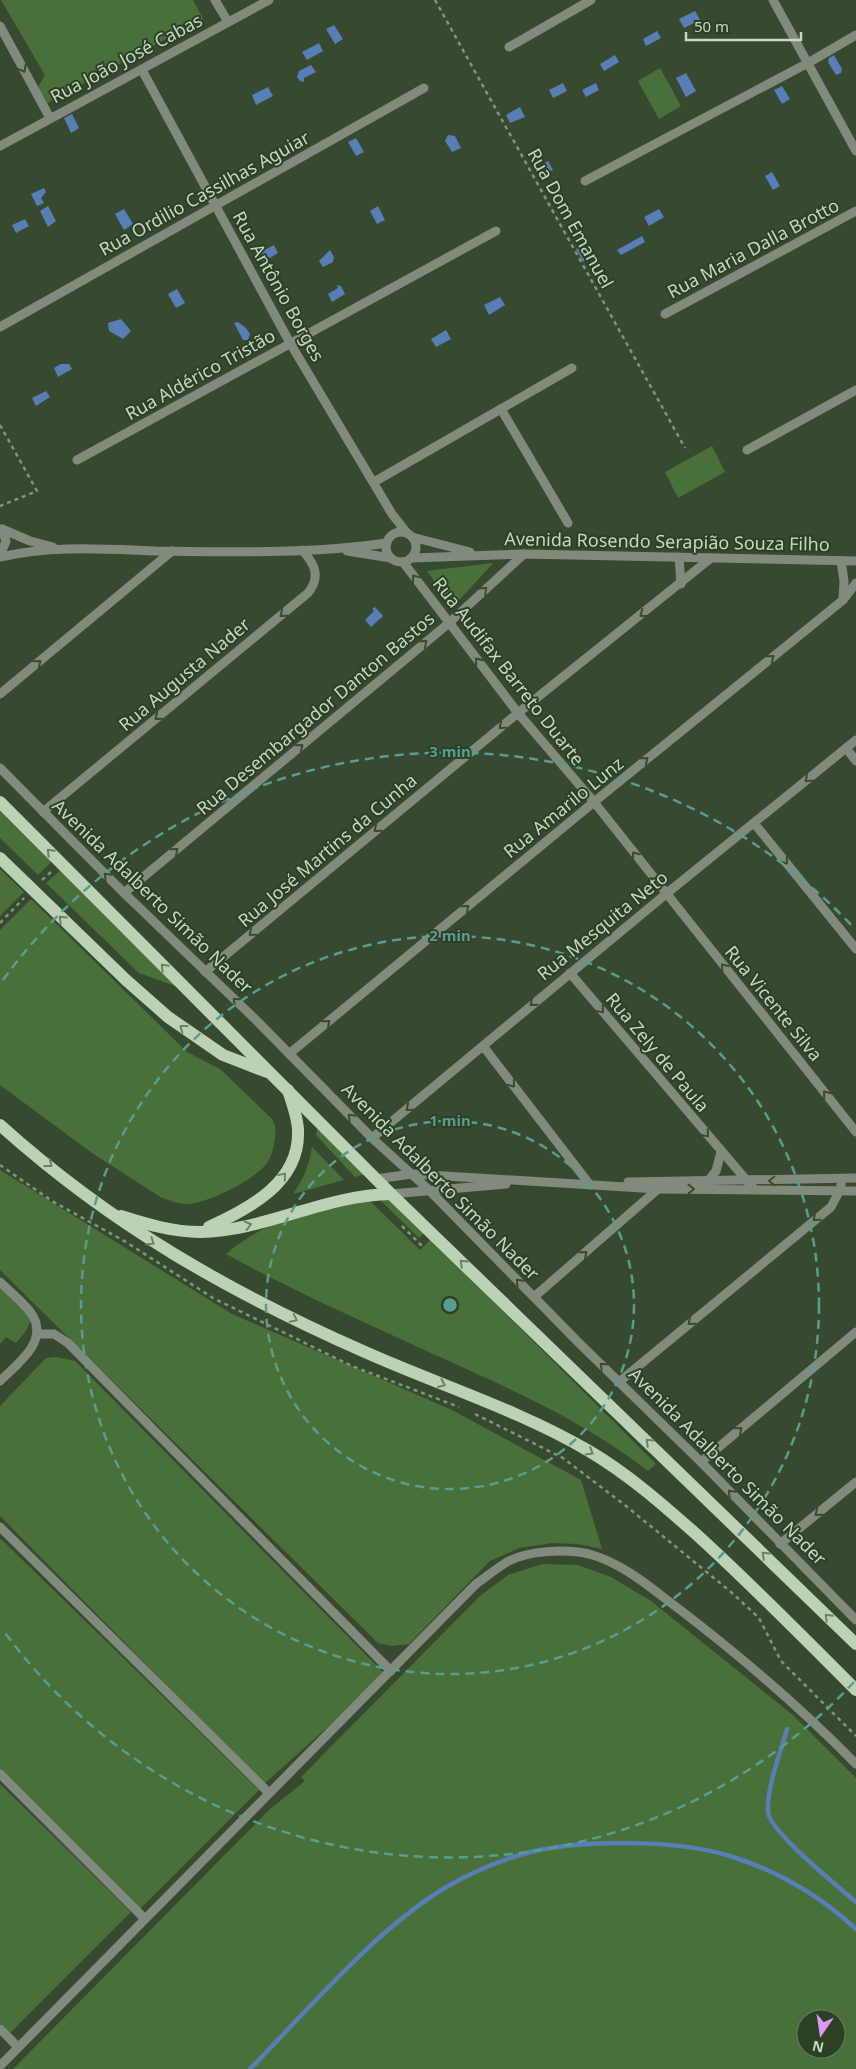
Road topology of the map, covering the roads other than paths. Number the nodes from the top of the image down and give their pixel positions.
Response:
1 (215, 0) edge
2 (268, 0) edge
3 (591, 0) edge
4 (773, 0) edge
5 (228, 22) junction
6 (0, 26) edge
7 (856, 34) edge
8 (509, 48) dead end
9 (808, 63) junction
10 (142, 70) junction
11 (424, 88) dead end
12 (50, 118) junction
13 (0, 146) edge
14 (856, 151) edge
15 (584, 181) dead end
16 (215, 205) junction
17 (856, 211) edge
18 (496, 231) dead end
19 (665, 314) dead end
20 (0, 327) edge
21 (290, 343) junction
22 (572, 368) dead end
23 (856, 390) edge
24 (501, 409) junction
25 (747, 450) dead end
26 (77, 460) dead end
27 (374, 482) junction
28 (392, 514) junction
29 (568, 523) dead end
30 (1, 528) edge
31 (394, 534) junction
32 (410, 535) junction
33 (387, 542) junction
34 (58, 548) junction
35 (302, 550) junction
36 (340, 550) junction
37 (172, 551) junction
38 (478, 554) junction
39 (524, 554) junction
40 (0, 557) edge
41 (679, 557) junction
42 (391, 558) junction
43 (711, 558) junction
44 (407, 560) junction
45 (841, 561) junction
46 (856, 561) edge
47 (856, 583) edge
48 (681, 584) junction
49 (843, 600) junction
50 (448, 623) junction
51 (0, 694) edge
52 (518, 713) junction
53 (856, 740) edge
54 (846, 748) junction
55 (856, 760) edge
56 (0, 768) edge
57 (0, 802) edge
58 (594, 802) junction
59 (43, 812) junction
60 (754, 823) junction
61 (0, 858) edge
62 (124, 893) junction
63 (666, 894) junction
64 (856, 949) edge
65 (204, 972) junction
66 (570, 973) junction
67 (483, 1046) junction
68 (289, 1054) junction
69 (272, 1074) junction
70 (288, 1089) junction
71 (0, 1124) edge
72 (5, 1132) edge
73 (856, 1132) edge
74 (372, 1138) junction
75 (721, 1152) junction
76 (412, 1174) junction
77 (856, 1178) edge
78 (376, 1179) junction
79 (842, 1179) junction
80 (538, 1181) junction
81 (708, 1181) junction
82 (746, 1182) junction
83 (590, 1185) junction
84 (658, 1189) junction
85 (754, 1189) junction
86 (428, 1190) junction
87 (840, 1190) junction
88 (856, 1191) edge
89 (391, 1194) junction
90 (111, 1214) junction
91 (200, 1232) junction
92 (0, 1282) edge
93 (534, 1297) junction
94 (856, 1332) edge
95 (36, 1334) junction
96 (0, 1381) edge
97 (619, 1382) junction
98 (702, 1462) junction
99 (856, 1482) edge
100 (0, 1526) edge
101 (780, 1544) junction
102 (856, 1620) edge
103 (856, 1644) edge
104 (391, 1670) junction
105 (856, 1690) edge
106 (856, 1764) edge
107 (0, 1774) edge
108 (269, 1793) junction
109 (145, 1919) junction
110 (0, 2029) edge
111 (18, 2047) junction
112 (0, 2066) edge

1 - 5 street
2 - 5 street, Rua João José Cabas
3 - 8 street
4 - 9 street
5 - 10 street, Rua João José Cabas
6 -> 12 street
7 - 9 street
9 - 14 street
9 - 15 street
10 - 12 street, Rua João José Cabas
10 - 16 street, Rua Antônio Borges
11 - 16 street, Rua Ordilio Cassilhas Aguiar
12 - 13 street, Rua João José Cabas
16 - 20 street, Rua Ordilio Cassilhas Aguiar
16 - 21 street, Rua Antônio Borges
17 - 19 street, Rua Maria Dalla Brotto
18 - 21 street, Rua Aldérico Tristão
21 - 26 street, Rua Aldérico Tristão
21 - 27 street, Rua Antônio Borges
22 - 24 street
23 - 25 street
24 - 27 street
24 - 29 street
27 - 28 street, Rua Antônio Borges
28 - 31 street, Rua Antônio Borges
28 - 32 street, Rua Antônio Borges
30 - 34 street
30 - 40 street
31 - 32 street
31 - 33 street
32 - 38 street, Avenida Rosendo Serapião Souza Filho
32 - 44 street
33 - 36 street
33 - 42 street
34 - 37 street
34 - 40 street
35 - 36 street
35 - 37 street
35 -> 59 street, Rua Augusta Nader
36 - 42 street
51 -> 37 street
38 - 39 street, Avenida Rosendo Serapião Souza Filho
38 - 44 street, Avenida Rosendo Serapião Souza Filho
39 - 41 street, Avenida Rosendo Serapião Souza Filho
50 -> 39 street, Rua Desembargador Danton Bastos
41 - 43 street, Avenida Rosendo Serapião Souza Filho
41 - 48 street
42 - 44 street
43 - 45 street, Avenida Rosendo Serapião Souza Filho
43 - 48 street, Rua José Martins da Cunha
50 -> 44 street, Rua Audifax Barreto Duarte
45 - 46 street, Avenida Rosendo Serapião Souza Filho
45 - 49 street
47 - 49 street, Rua Amarilo Lunz
48 -> 52 street, Rua José Martins da Cunha
58 -> 49 street, Rua Amarilo Lunz
52 -> 50 street, Rua Audifax Barreto Duarte
62 -> 50 street, Rua Desembargador Danton Bastos
52 - 58 street, Rua Audifax Barreto Duarte
52 -> 65 street, Rua José Martins da Cunha
53 - 54 street, Rua Mesquita Neto
54 - 55 street
54 -> 60 street, Rua Mesquita Neto
56 - 59 street, Avenida Adalberto Simão Nader
69 -> 57 main road, Avenida Adalberto Simão Nader
63 -> 58 street, Rua Audifax Barreto Duarte
68 -> 58 street, Rua Amarilo Lunz
62 -> 59 street, Avenida Adalberto Simão Nader
60 - 63 street, Rua Mesquita Neto
60 -> 64 street
69 -> 61 main road
62 - 65 street, Avenida Adalberto Simão Nader
63 - 66 street, Rua Mesquita Neto
73 -> 63 street, Rua Vicente Silva
68 -> 65 street, Avenida Adalberto Simão Nader
66 -> 67 street, Rua Mesquita Neto
66 -> 75 street, Rua Zely de Paula
67 -> 74 street, Rua Mesquita Neto
67 -> 83 street
74 -> 68 street, Avenida Adalberto Simão Nader
69 - 70 main road, Avenida Adalberto Simão Nader
70 - 78 main road, Avenida Adalberto Simão Nader
91 -> 70 main road
71 - 72 main road
72 -> 90 main road
74 - 76 street, Avenida Adalberto Simão Nader
75 - 81 street
75 - 82 street, Rua Zely de Paula
76 - 78 street
76 - 80 street
76 - 86 street, Avenida Adalberto Simão Nader
77 - 79 street
78 - 89 main road, Avenida Adalberto Simão Nader
79 -> 82 street
79 - 87 street
80 - 83 street
80 - 86 street
81 - 82 street
81 - 83 street
82 - 85 street, Rua Zely de Paula
83 - 84 street
84 -> 85 street
93 -> 84 street
85 - 87 street
86 - 89 street
93 -> 86 street, Avenida Adalberto Simão Nader
87 - 88 street
87 -> 97 street
91 -> 89 main road
103 -> 89 main road, Avenida Adalberto Simão Nader
90 - 91 main road
90 -> 105 main road
92 - 95 street
97 -> 93 street, Avenida Adalberto Simão Nader
98 -> 94 street
95 - 96 street
95 - 104 street
97 - 98 street, Avenida Adalberto Simão Nader
101 -> 98 street, Avenida Adalberto Simão Nader
99 -> 101 street
100 - 108 street
101 - 102 street, Avenida Adalberto Simão Nader
104 - 106 street
104 - 108 street
107 - 109 street
108 - 109 street
109 - 111 street
110 - 111 street
111 - 112 street

